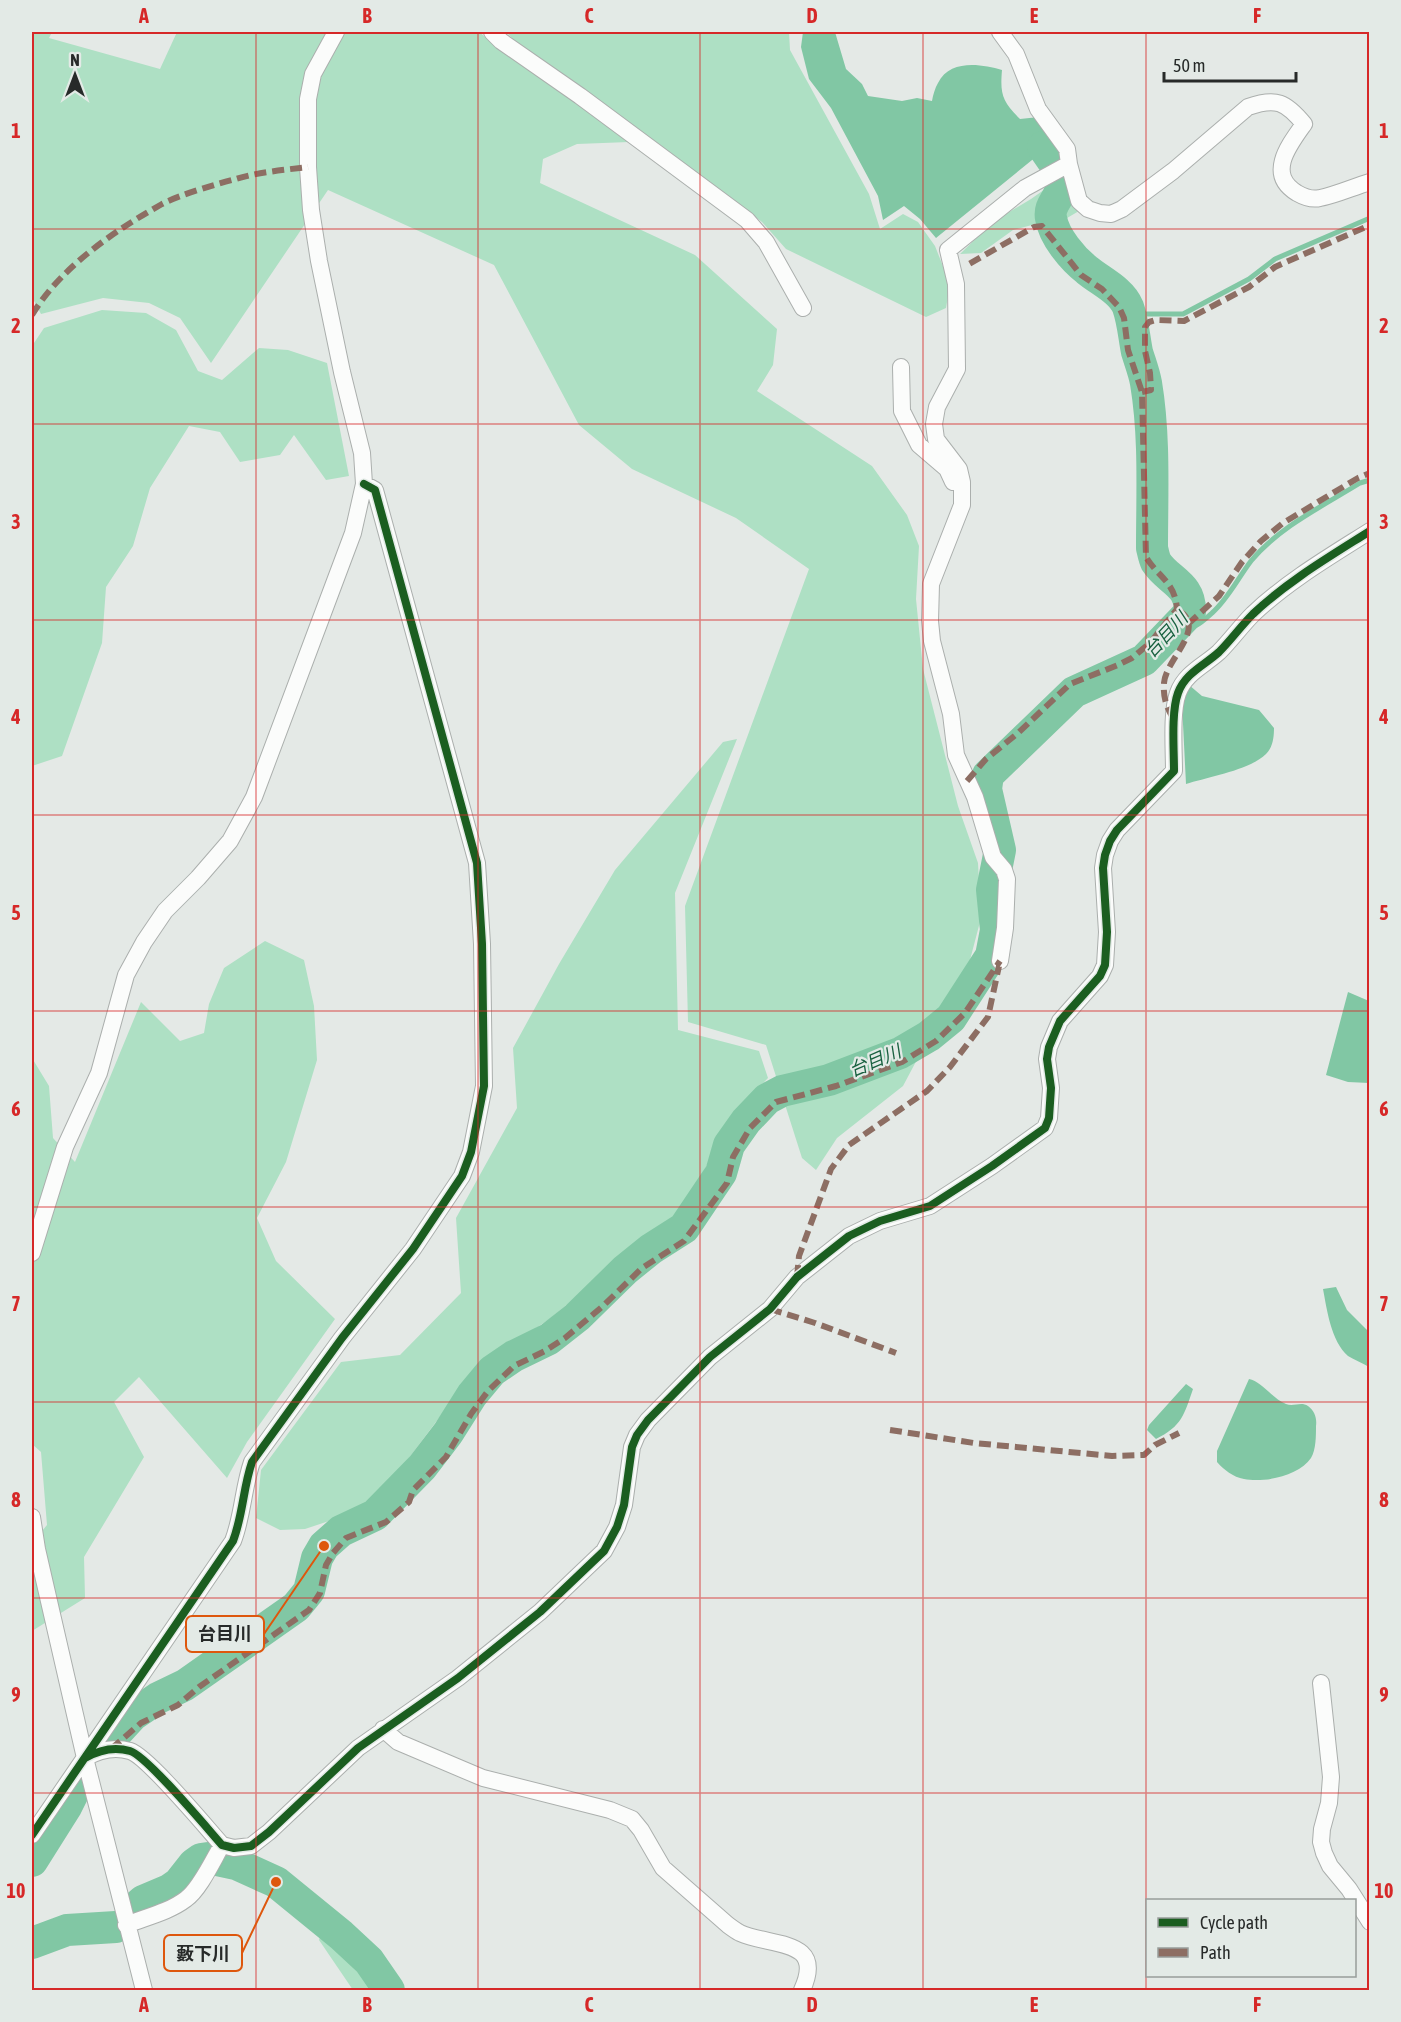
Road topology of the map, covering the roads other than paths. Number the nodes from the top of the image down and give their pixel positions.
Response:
1 (336, 32) edge
2 (492, 32) edge
3 (1000, 32) edge
4 (1069, 164) junction
5 (1370, 182) edge
6 (803, 308) dead end
7 (901, 367) dead end
8 (364, 484) junction
9 (955, 527) junction
10 (1370, 531) edge
11 (1000, 961) dead end
12 (32, 1253) edge
13 (32, 1517) edge
14 (1321, 1683) dead end
15 (383, 1729) junction
16 (85, 1758) junction
17 (32, 1835) edge
18 (217, 1853) junction
19 (1355, 1899) edge
20 (1356, 1900) edge
21 (1370, 1922) edge
22 (126, 1925) junction
23 (144, 1990) edge
24 (802, 1990) edge

1 - 8 street
2 - 6 street
3 - 4 street
4 - 5 street
4 - 9 street
7 - 9 street
8 - 12 street
8 - 16 street
9 - 11 street
10 - 15 street
13 - 16 street
14 - 19 street
15 - 18 street
15 - 24 street
16 - 17 street
16 - 18 street
16 - 22 street
18 - 22 street
20 - 21 street
22 - 23 street

